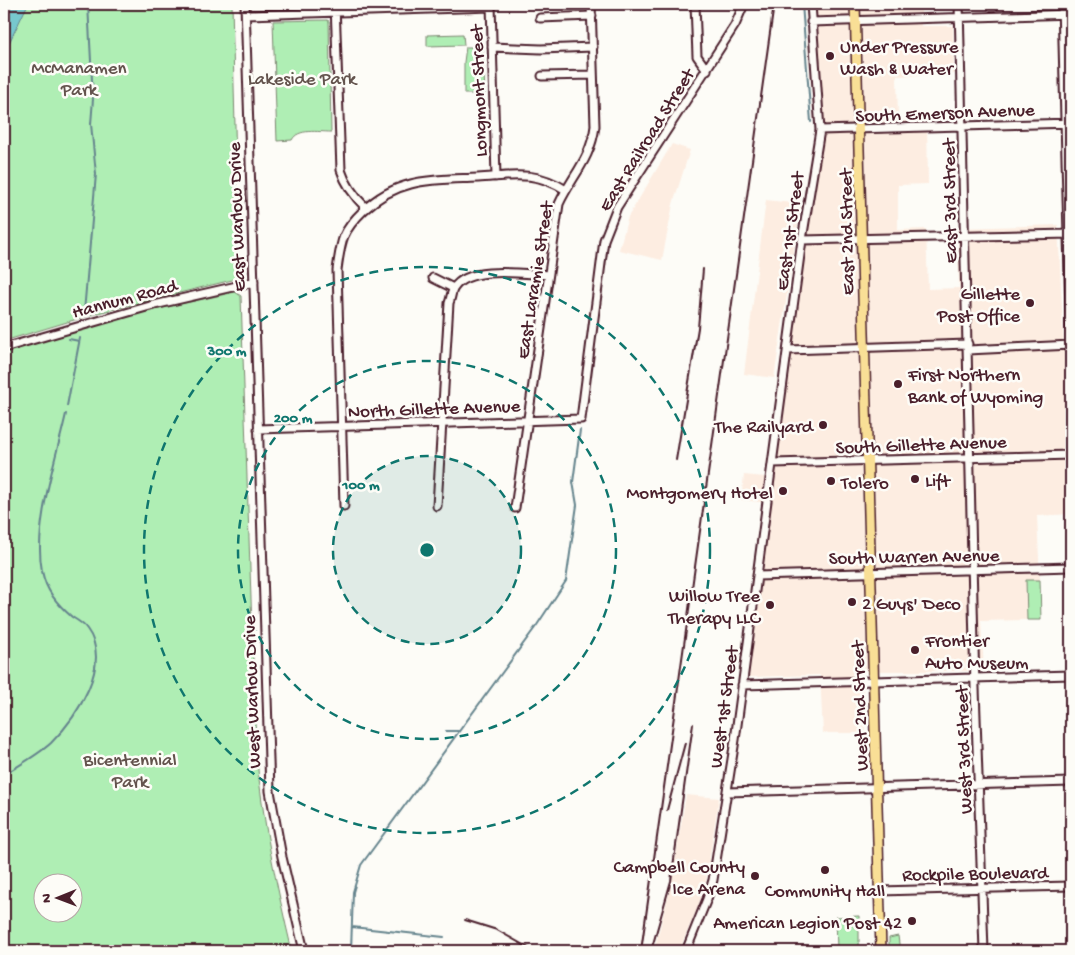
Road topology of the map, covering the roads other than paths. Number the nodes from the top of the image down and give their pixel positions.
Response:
1 (246, 4) edge
2 (335, 4) edge
3 (591, 4) edge
4 (696, 4) edge
5 (744, 4) edge
6 (811, 4) edge
7 (855, 4) edge
8 (959, 4) edge
9 (1062, 4) edge
10 (491, 5) edge
11 (335, 12) junction
12 (1062, 14) junction
13 (1071, 14) edge
14 (246, 15) junction
15 (592, 16) junction
16 (959, 17) junction
17 (540, 18) dead end
18 (856, 20) junction
19 (811, 22) junction
20 (492, 47) junction
21 (593, 47) junction
22 (706, 70) junction
23 (593, 74) junction
24 (542, 76) dead end
25 (1068, 124) edge
26 (962, 126) junction
27 (858, 129) junction
28 (820, 130) junction
29 (496, 177) junction
30 (566, 190) junction
31 (366, 208) junction
32 (1070, 234) edge
33 (965, 236) junction
34 (861, 238) junction
35 (802, 240) junction
36 (548, 274) junction
37 (433, 278) dead end
38 (254, 282) junction
39 (453, 288) junction
40 (1071, 345) edge
41 (968, 347) junction
42 (4, 348) edge
43 (864, 348) junction
44 (788, 350) junction
45 (1071, 351) edge
46 (581, 419) joint
47 (528, 420) junction
48 (441, 422) junction
49 (342, 426) junction
50 (258, 429) junction
51 (1071, 455) edge
52 (971, 458) junction
53 (867, 460) junction
54 (773, 463) junction
55 (344, 506) dead end
56 (437, 506) dead end
57 (516, 508) dead end
58 (1071, 567) edge
59 (973, 570) junction
60 (871, 572) junction
61 (757, 576) junction
62 (1071, 675) edge
63 (975, 678) junction
64 (873, 681) junction
65 (742, 685) junction
66 (1071, 782) edge
67 (980, 784) junction
68 (877, 788) junction
69 (727, 792) junction
70 (1071, 886) edge
71 (983, 888) junction
72 (879, 890) junction
73 (304, 951) edge
74 (686, 951) edge
75 (881, 951) edge
76 (984, 951) edge

1 - 14 street, East Warlow Drive
2 - 11 street
3 - 15 street, East Laramie Street
4 - 22 street
5 - 22 street, East Railroad Street
6 - 19 street, East 1st Street
7 - 18 main road, East 2nd Street
8 - 16 street, East 3rd Street
9 - 12 street
10 - 11 street
10 - 20 street, Longmont Street
11 - 14 street
11 - 31 street
12 - 13 street
12 - 16 street
12 - 25 street
14 - 38 street, East Warlow Drive
15 - 17 street
15 - 21 street, East Laramie Street
16 - 18 street
16 - 26 street, East 3rd Street
18 - 19 street
18 - 27 main road, East 2nd Street
19 - 28 street, East 1st Street
20 - 21 street
20 - 29 street, Longmont Street
21 - 23 street, East Laramie Street
22 - 46 street, East Railroad Street
23 - 24 street
23 - 30 street, East Laramie Street
25 - 26 street, South Emerson Avenue
25 - 32 street
26 - 27 street, South Emerson Avenue
26 - 33 street, East 3rd Street
27 - 28 street, South Emerson Avenue
27 - 34 main road, East 2nd Street
28 - 35 street, East 1st Street
29 - 30 street
29 - 31 street
30 - 36 street, East Laramie Street
31 - 49 street
32 - 33 street
32 - 40 street
33 - 34 street
33 - 41 street, East 3rd Street
34 - 35 street
34 - 43 main road, East 2nd Street
35 - 44 street, East 1st Street
36 - 39 street
36 - 47 street, East Laramie Street
37 - 39 street
38 - 42 street, Hannum Road
38 - 50 street, East Warlow Drive
39 - 48 street
40 - 41 street
40 - 45 street
41 - 43 street
41 - 52 street, East 3rd Street
43 - 44 street
43 - 53 main road, East 2nd Street
44 - 54 street, East 1st Street
46 - 47 street, North Gillette Avenue
47 - 48 street, North Gillette Avenue
47 - 57 street, East Laramie Street
48 - 49 street, North Gillette Avenue
48 - 56 street
49 - 50 street, North Gillette Avenue
49 - 55 street
50 - 73 street, West Warlow Drive
51 - 52 street, South Gillette Avenue
52 - 53 street, South Gillette Avenue
52 - 59 street, West 3rd Street
53 - 54 street, South Gillette Avenue
53 - 60 main road, West 2nd Street
54 - 61 street, West 1st Street
58 - 59 street, South Warren Avenue
59 - 60 street, South Warren Avenue
59 - 63 street, West 3rd Street
60 - 61 street, South Warren Avenue
60 - 64 main road, West 2nd Street
61 - 65 street, West 1st Street
62 - 63 street
63 - 64 street
63 - 67 street, West 3rd Street
64 - 65 street
64 - 68 main road, West 2nd Street
65 - 69 street, West 1st Street
66 - 67 street
67 - 68 street
67 - 71 street, West 3rd Street
68 - 69 street
68 - 72 main road, West 2nd Street
69 - 74 street, West 1st Street
70 - 71 street, Rockpile Boulevard
71 - 72 street, Rockpile Boulevard
71 - 76 street, West 3rd Street
72 - 75 main road, West 2nd Street

